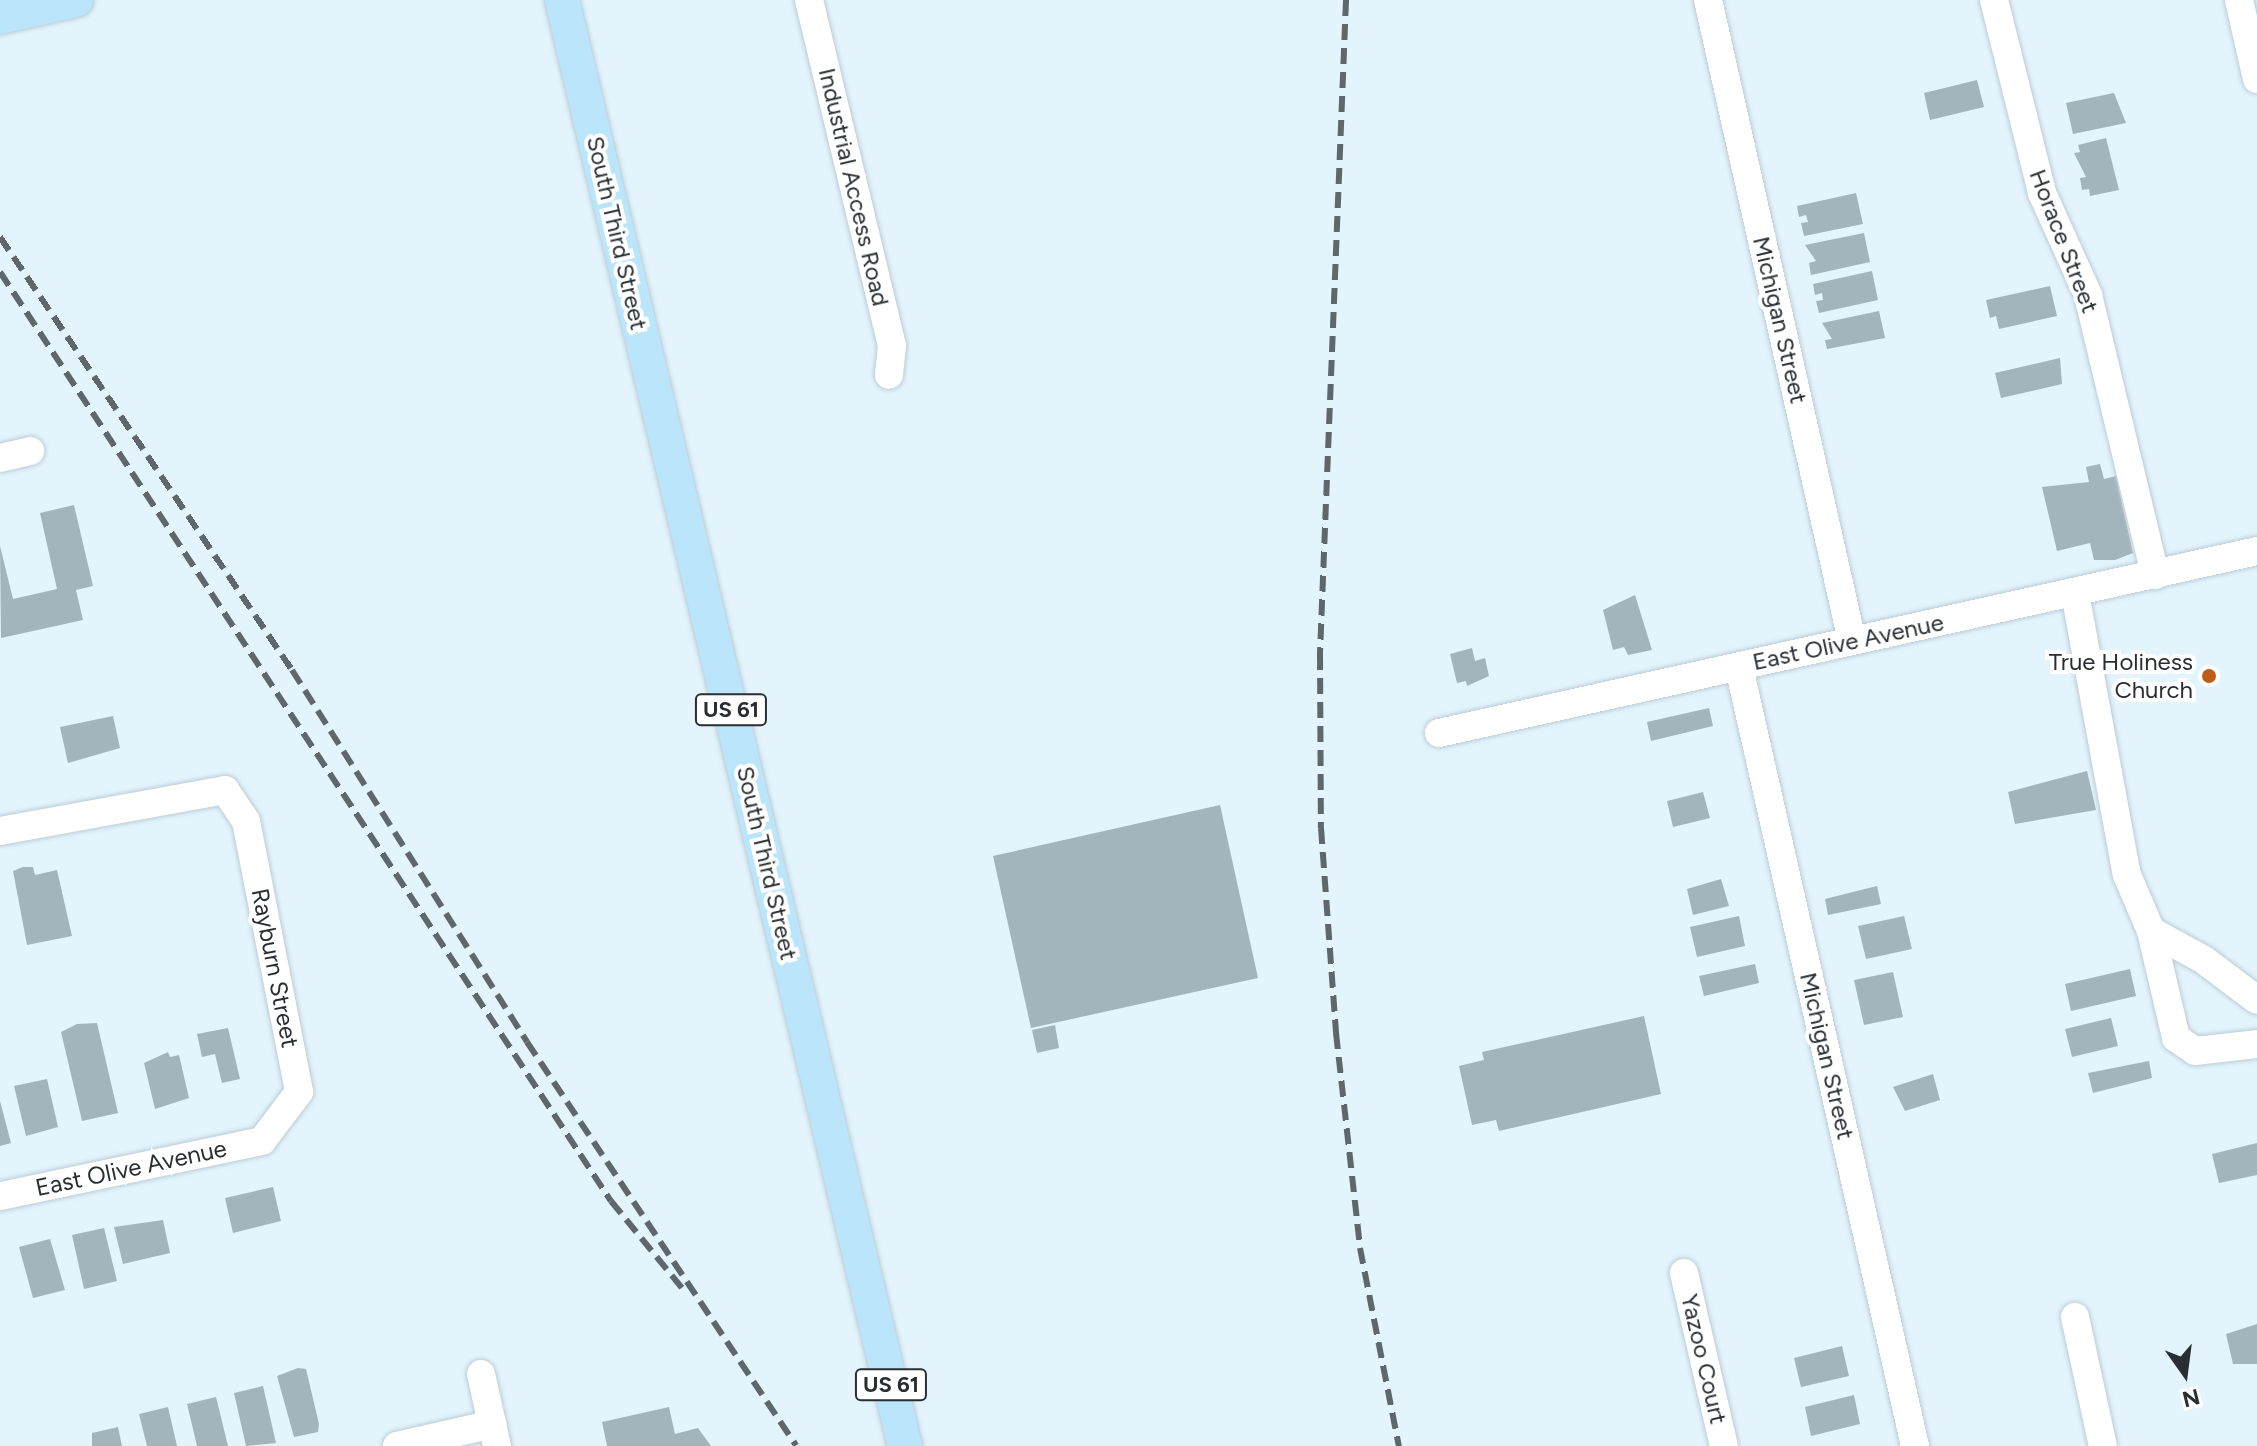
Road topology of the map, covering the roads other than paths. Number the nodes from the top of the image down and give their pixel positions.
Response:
1 (76, 0) edge
2 (562, 0) edge
3 (809, 0) edge
4 (1708, 0) edge
5 (1994, 0) edge
6 (2239, 0) edge
7 (0, 17) edge
8 (2257, 79) edge
9 (889, 375) dead end
10 (30, 451) dead end
11 (0, 458) edge
12 (2257, 551) edge
13 (2155, 575) junction
14 (2075, 593) junction
15 (1852, 641) junction
16 (1739, 667) junction
17 (1439, 733) dead end
18 (0, 831) edge
19 (2151, 931) junction
20 (2257, 1000) edge
21 (2257, 1044) edge
22 (262, 1141) joint
23 (0, 1196) edge
24 (1684, 1273) dead end
25 (2075, 1317) dead end
26 (481, 1374) dead end
27 (495, 1435) edge
28 (397, 1446) edge
29 (905, 1446) edge
30 (1724, 1446) edge
31 (1915, 1446) edge
32 (2103, 1446) edge

1 - 7 main road
2 - 29 main road, South Third Street / US 61
3 - 9 street, Industrial Access Road
4 - 15 street, Michigan Street
5 - 13 street, Horace Street
6 - 8 street
10 - 11 street
12 - 13 street, East Olive Avenue
13 - 14 street, East Olive Avenue
14 - 15 street, East Olive Avenue
14 - 19 street
15 - 16 street, East Olive Avenue
16 - 17 street, East Olive Avenue
16 - 31 street, Michigan Street
18 - 22 street, Rayburn Street
19 - 20 street
19 - 21 street
22 - 23 street, East Olive Avenue
24 - 30 street, Yazoo Court
25 - 32 street
26 - 27 street
27 - 28 street

